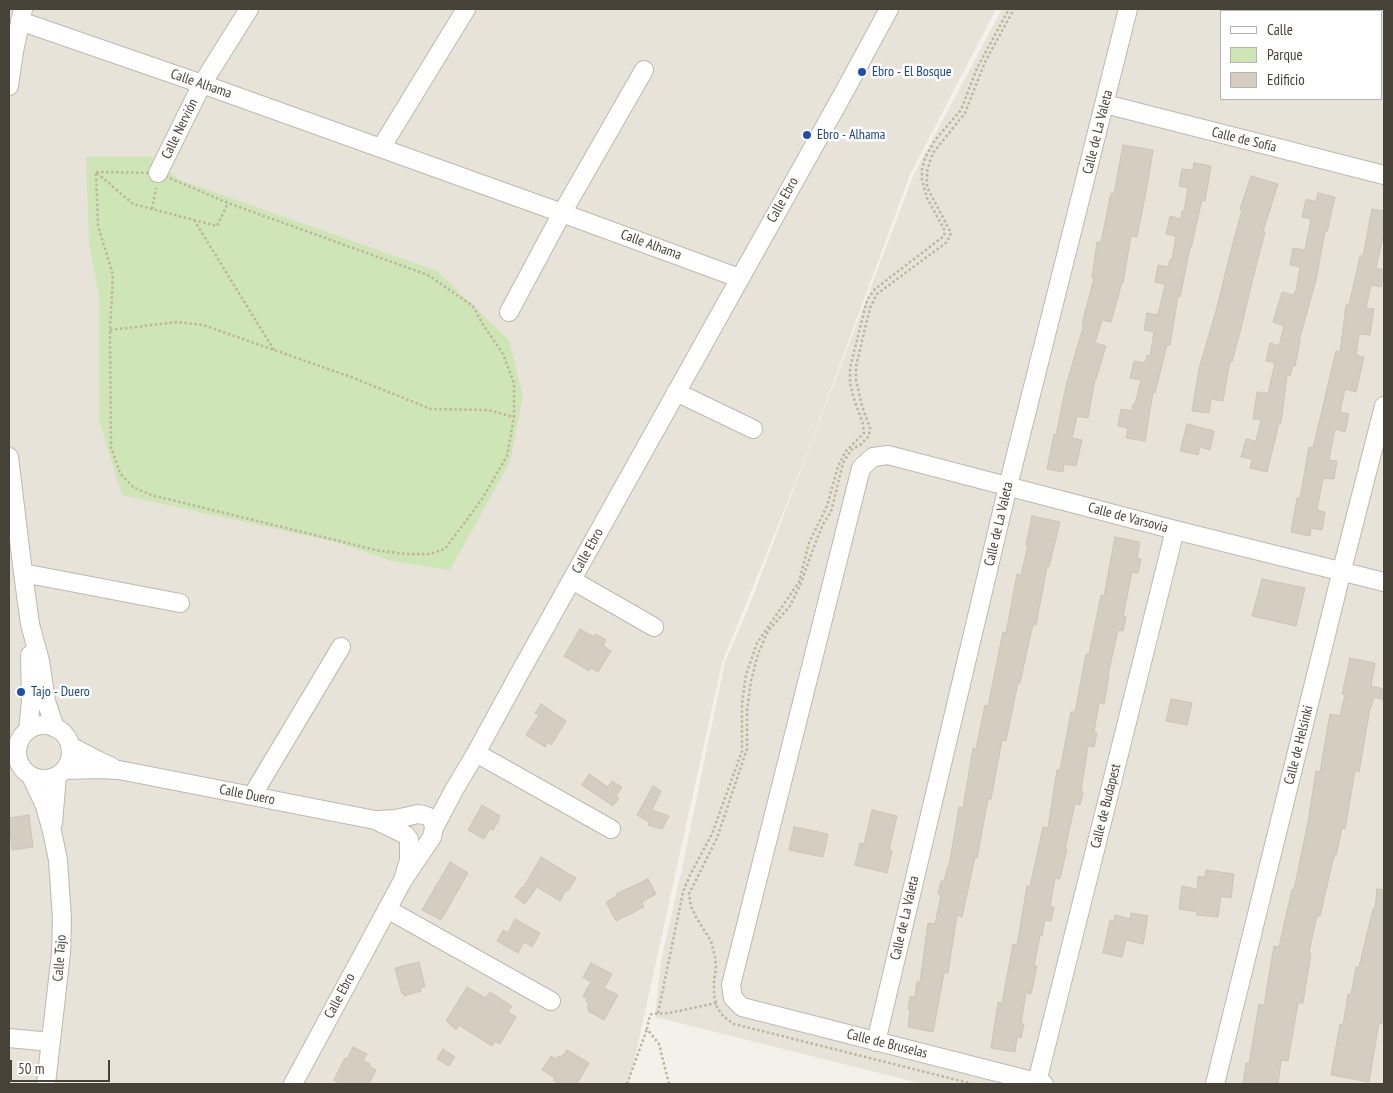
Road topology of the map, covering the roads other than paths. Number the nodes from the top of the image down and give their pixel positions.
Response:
1 (249, 9) edge
2 (466, 9) edge
3 (889, 9) edge
4 (1128, 9) edge
5 (21, 15) edge
6 (644, 70) dead end
7 (202, 84) junction
8 (9, 86) edge
9 (1105, 104) junction
10 (382, 148) junction
11 (158, 174) road end
12 (1384, 174) edge
13 (562, 212) junction
14 (739, 278) junction
15 (509, 312) dead end
16 (676, 392) junction
17 (1384, 406) edge
18 (753, 428) dead end
19 (9, 457) edge
20 (1008, 486) junction
21 (1175, 530) junction
22 (1342, 570) junction
23 (23, 573) junction
24 (572, 580) junction
25 (1384, 582) edge
26 (180, 603) dead end
27 (30, 624) junction
28 (654, 627) dead end
29 (341, 647) dead end
30 (55, 728) junction
31 (19, 735) edge
32 (70, 746) junction
33 (476, 753) junction
34 (14, 758) edge
35 (119, 770) junction
36 (61, 773) junction
37 (31, 776) junction
38 (252, 796) junction
39 (375, 820) junction
40 (425, 825) junction
41 (611, 829) dead end
42 (52, 831) junction
43 (408, 837) junction
44 (403, 880) junction
45 (386, 909) junction
46 (733, 998) joint
47 (551, 1002) dead end
48 (9, 1038) edge
49 (51, 1042) junction
50 (876, 1042) junction
51 (1040, 1083) edge
52 (46, 1084) edge
53 (293, 1084) edge
54 (1215, 1084) edge

1 - 7 street, Calle Nervión
2 - 10 street
3 - 14 street, Calle Ebro
4 - 9 street, Calle de La Valeta
5 - 7 street, Calle Alhama
5 - 8 street
6 - 13 street
7 - 10 street, Calle Alhama
7 - 11 street, Calle Nervión
9 - 12 street, Calle de Sofía
9 - 20 street, Calle de La Valeta
10 - 13 street, Calle Alhama
13 - 14 street, Calle Alhama
13 - 15 street
14 - 16 street, Calle Ebro
16 - 18 street
16 - 24 street, Calle Ebro
17 - 22 street, Calle de Helsinki
19 - 23 street
20 - 21 street, Calle de Varsovia
20 - 46 street, Calle de Varsovia
20 - 50 street, Calle de La Valeta
21 - 22 street, Calle de Varsovia
21 - 51 street, Calle de Budapest
22 - 25 street, Calle de Varsovia
22 - 54 street, Calle de Helsinki
23 - 26 street
23 - 27 street
24 - 28 street, Calle Ebro
24 - 33 street, Calle Ebro
27 - 30 street
27 - 31 street
29 - 38 street
30 - 31 street
30 - 32 street
31 - 34 street
32 - 35 street, Calle Duero
32 - 36 street
33 - 40 street, Calle Ebro
33 - 41 street
34 - 37 street
35 - 36 street, Calle Duero
35 - 38 street, Calle Duero
36 - 37 street
36 - 42 street, Calle Tajo
37 - 42 street, Calle Tajo
38 - 39 street, Calle Duero
39 - 40 street, Calle Duero
39 - 43 street, Calle Duero
40 - 43 street, Calle Ebro
40 - 43 street
40 - 44 street, Calle Ebro
42 - 49 street, Calle Tajo
43 - 44 street, Calle Ebro
44 - 45 street, Calle Ebro
45 - 47 street
45 - 53 street, Calle Ebro
46 - 50 street, Calle de Bruselas
48 - 49 street
49 - 52 street, Calle Tajo
50 - 51 street, Calle de Bruselas

